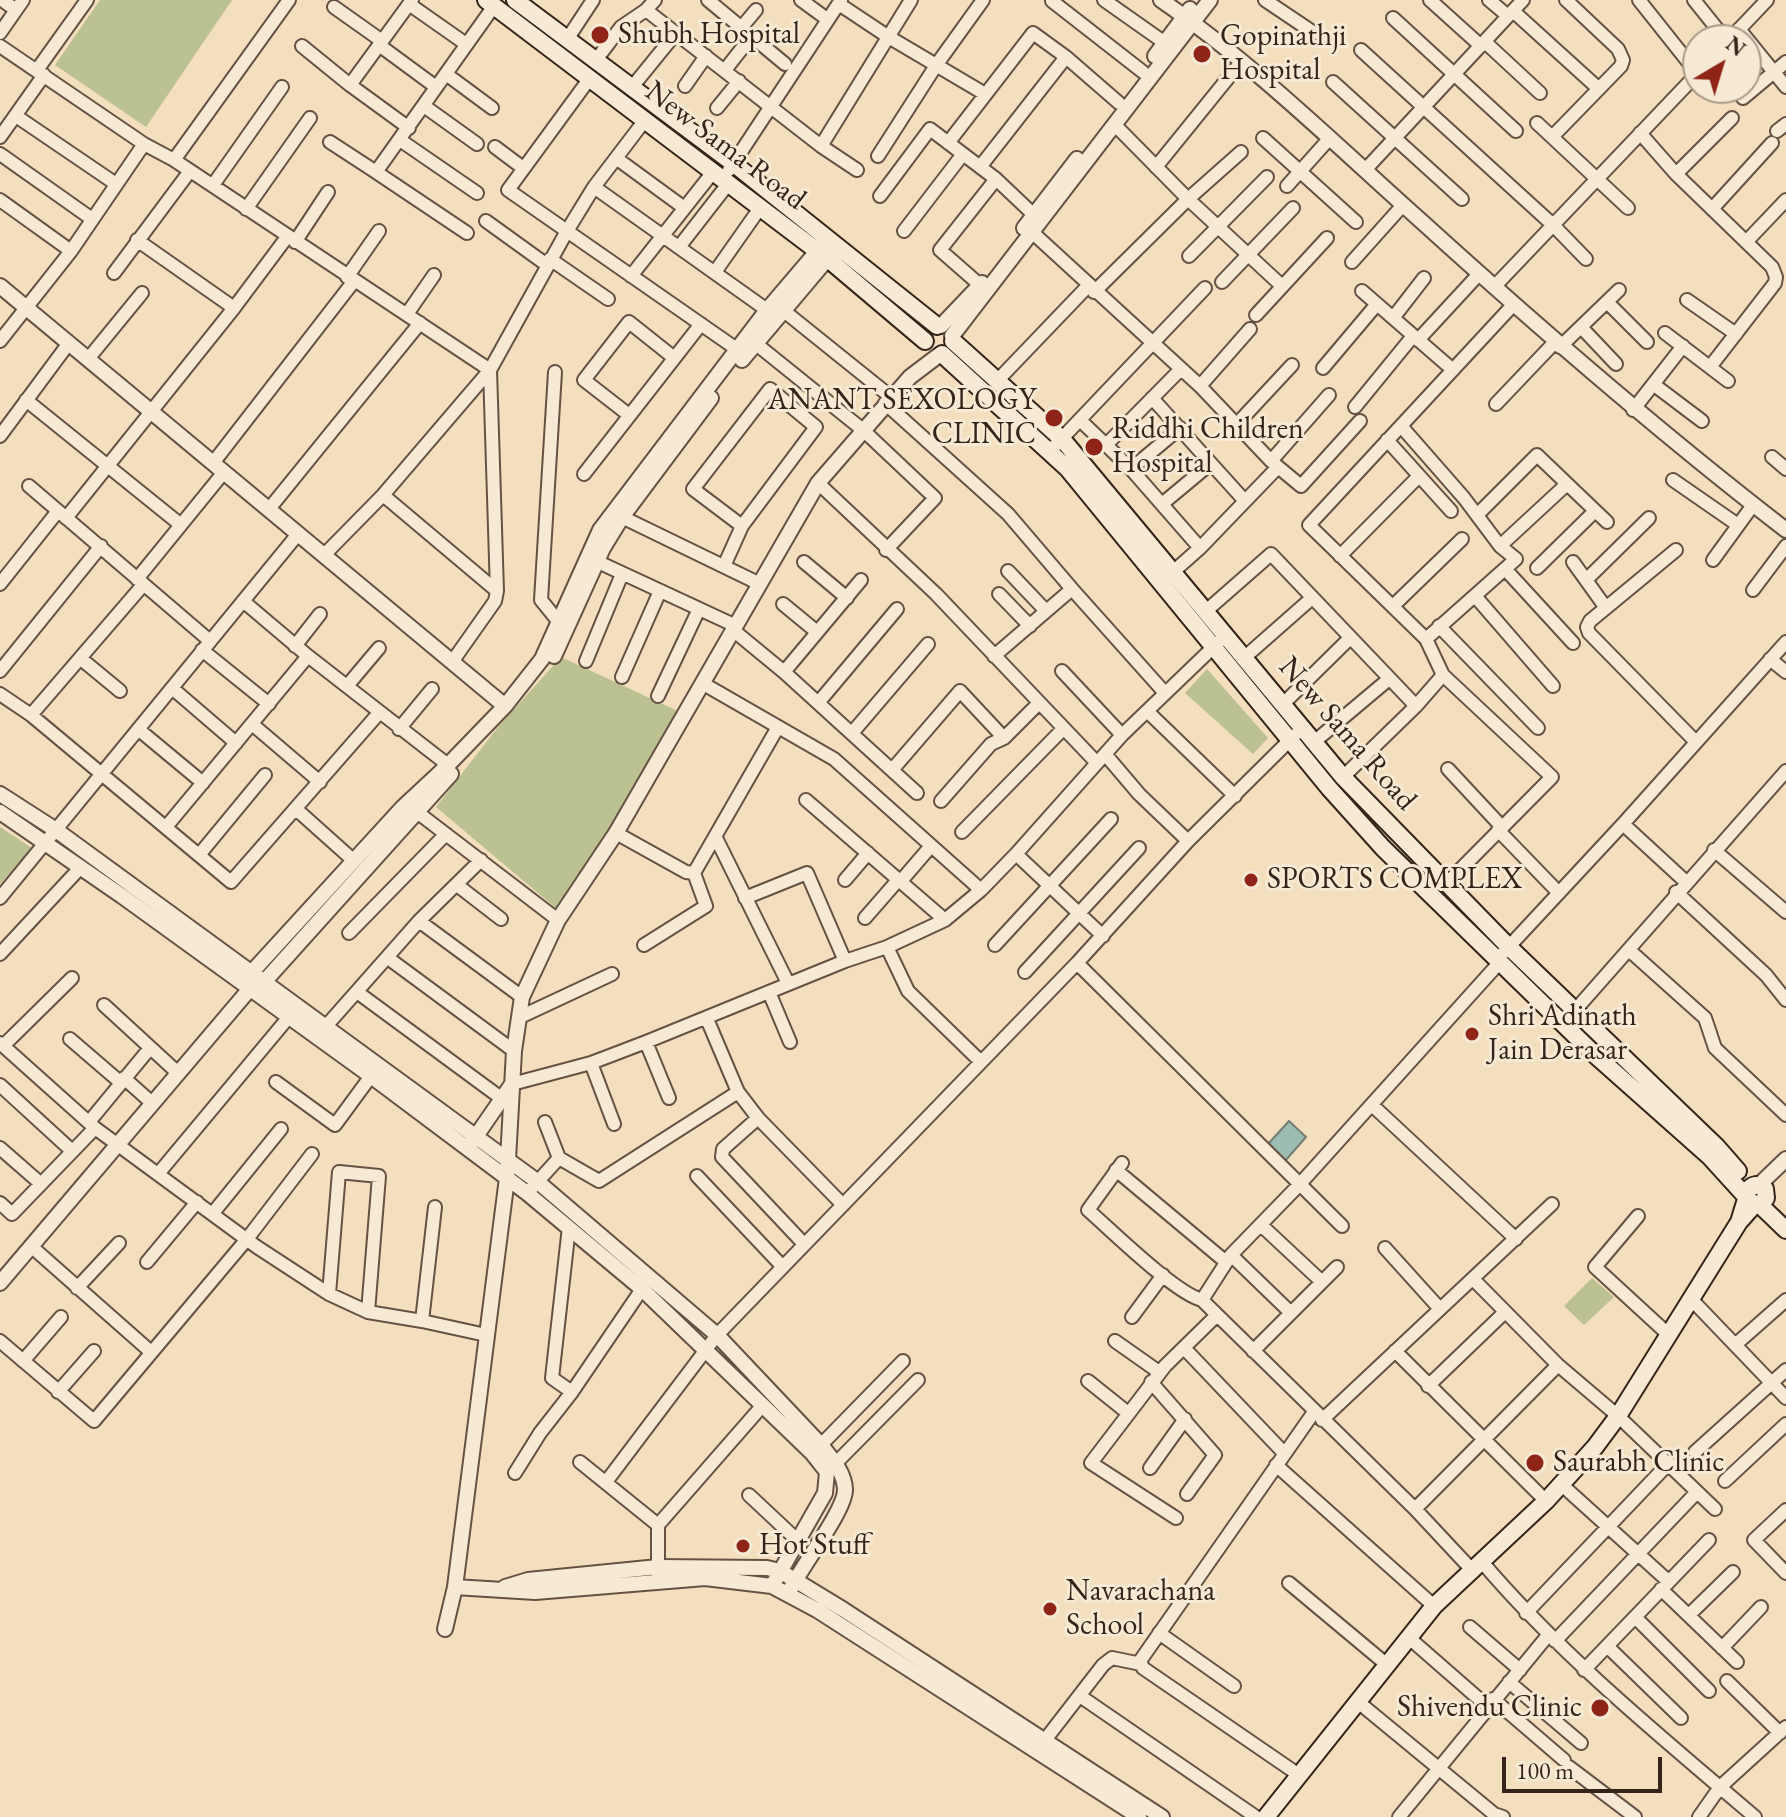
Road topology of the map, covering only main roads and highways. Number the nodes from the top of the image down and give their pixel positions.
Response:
1 (515, 0) edge
2 (490, 3) edge
3 (827, 249) junction
4 (946, 332) junction
5 (933, 349) junction
6 (1502, 956) junction
7 (1713, 1152) junction
8 (1758, 1195) junction
9 (1786, 1216) edge
10 (1786, 1230) edge
11 (1266, 1817) edge

1 - 3 main road, New Sama Road
2 - 3 main road, New Sama Road
3 - 4 main road, New Sama Road
3 - 5 main road, New Sama Road
4 - 5 main road
4 - 5 main road
4 - 6 main road, New Sama Road
5 - 6 main road, New Sama Road
6 - 7 main road, New Sama Road
6 - 7 main road, New Sama Road
7 - 8 main road
8 - 9 main road
8 - 10 main road
8 - 11 main road

